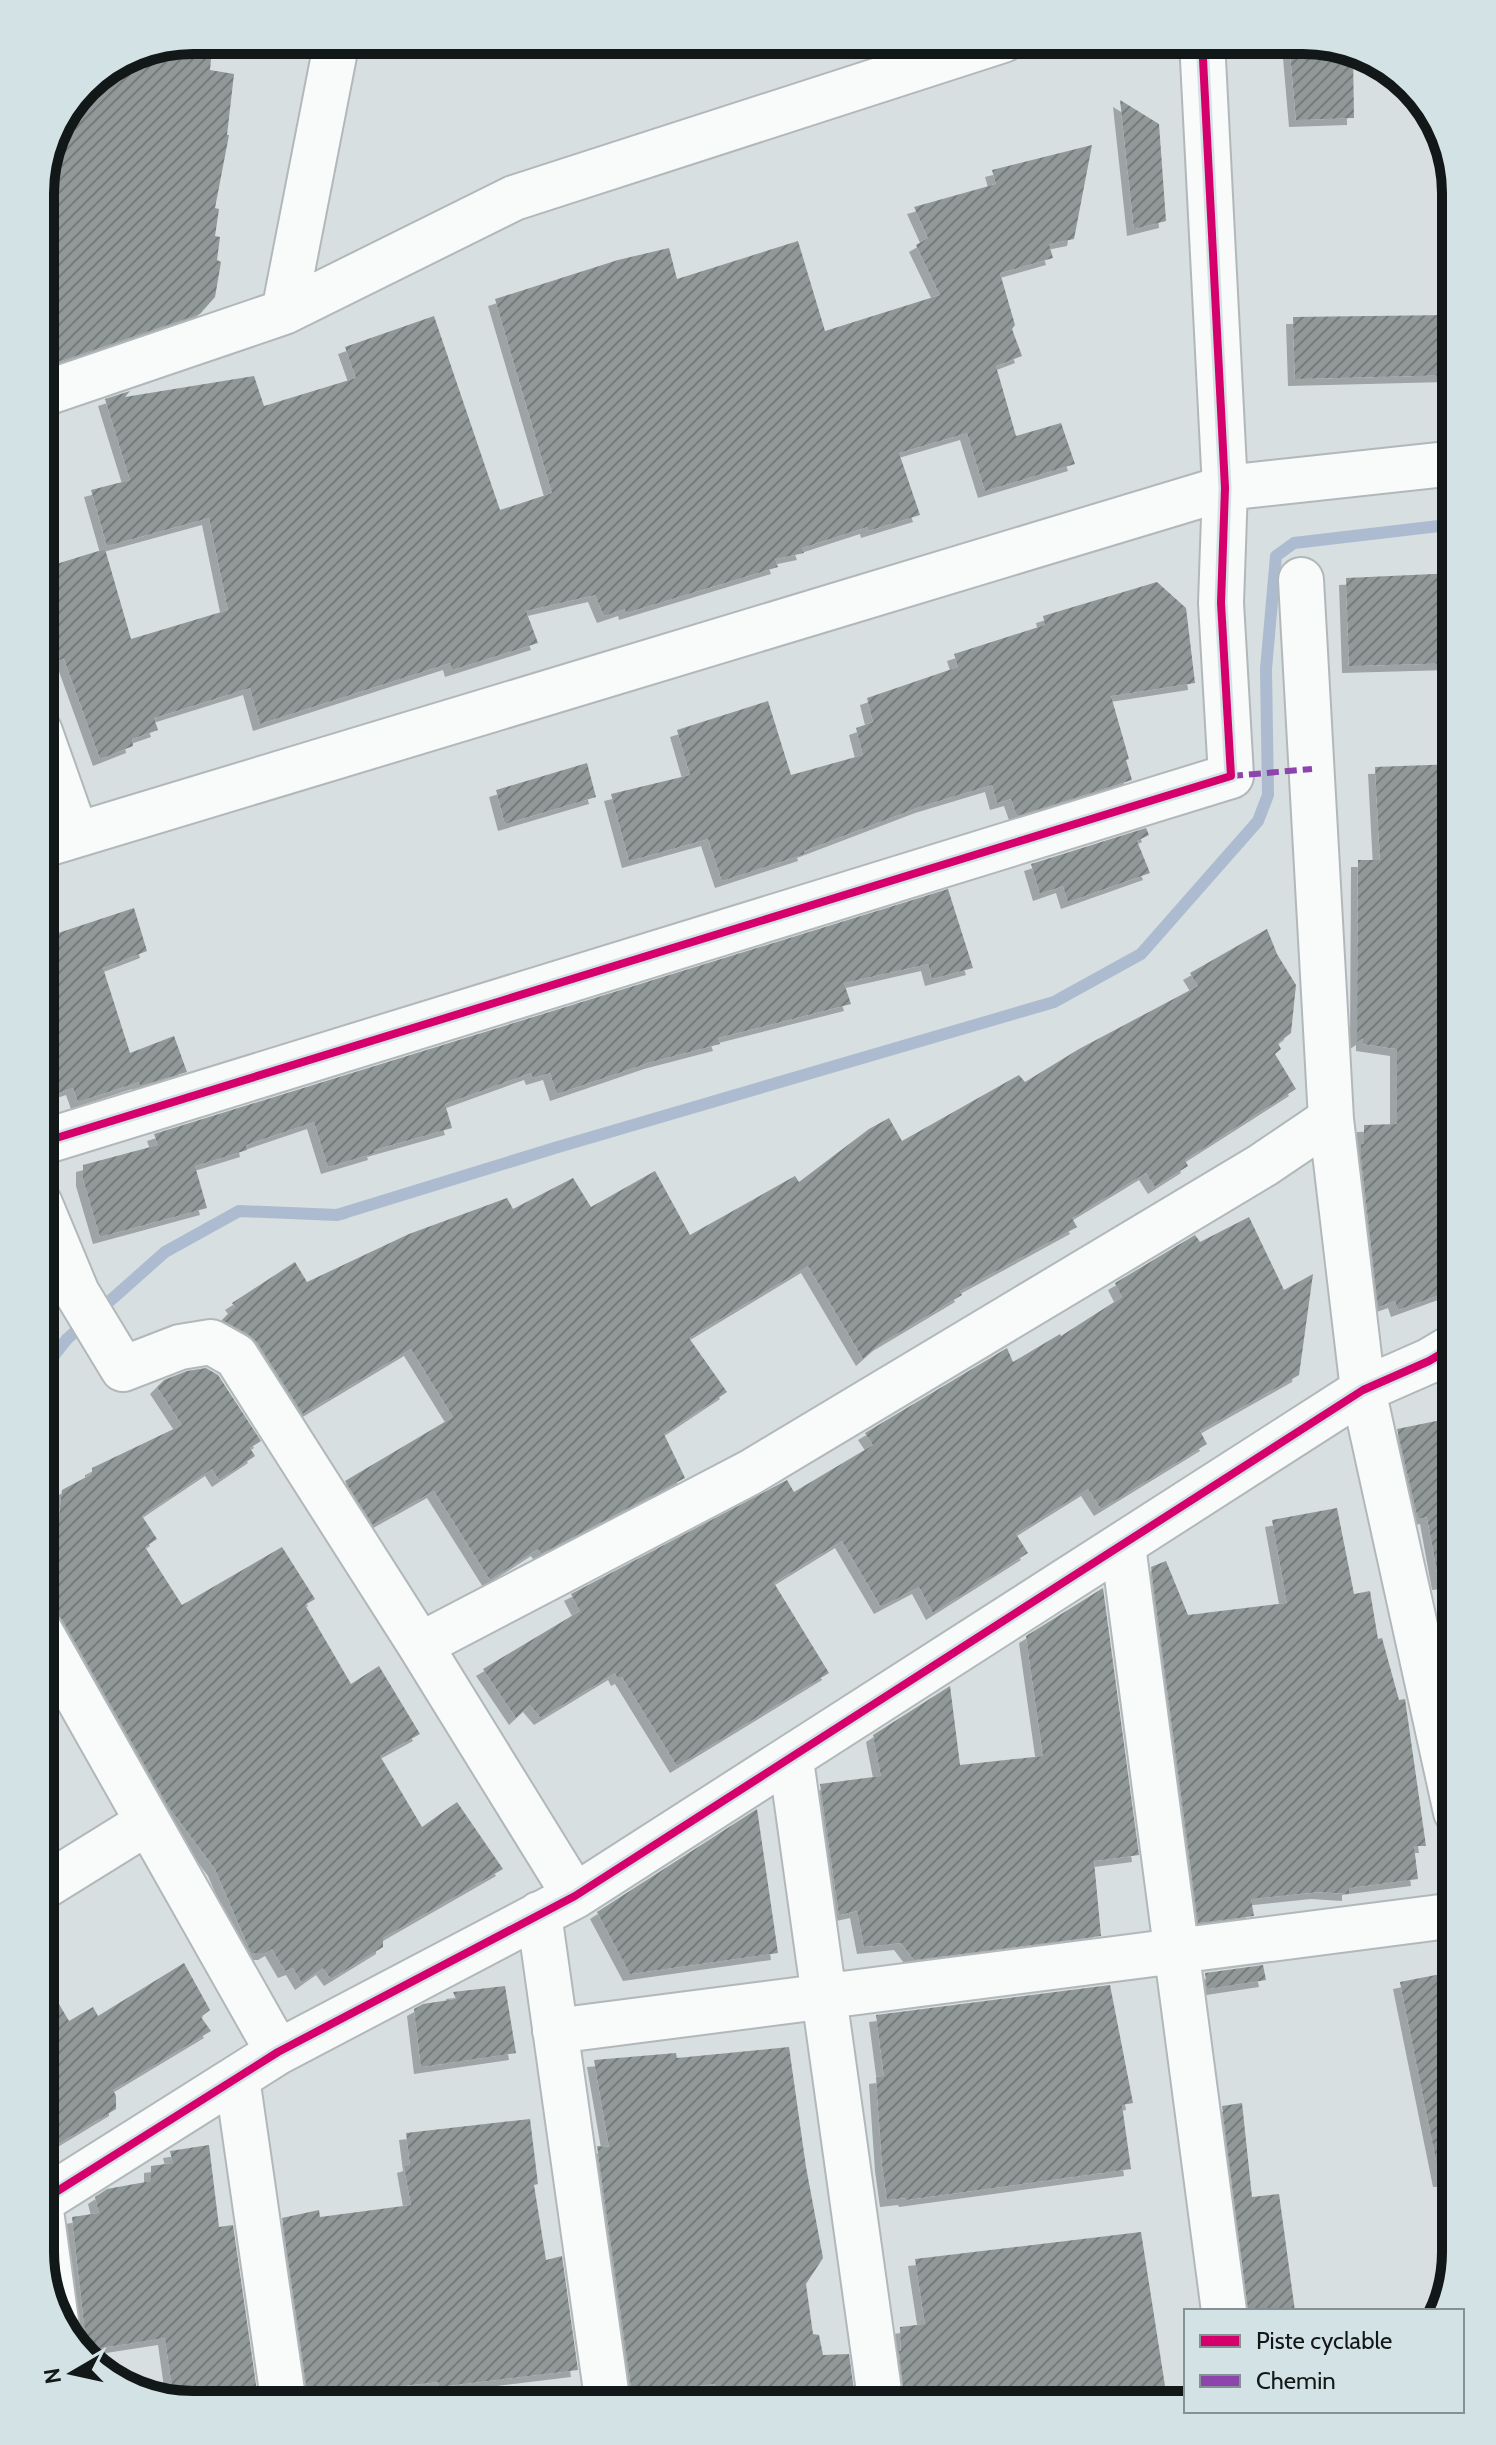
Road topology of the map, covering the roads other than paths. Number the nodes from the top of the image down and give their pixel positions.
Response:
1 (334, 54) edge
2 (960, 54) edge
3 (1203, 54) edge
4 (284, 312) junction
5 (54, 390) edge
6 (1442, 465) edge
7 (1225, 488) junction
8 (1301, 580) dead end
9 (54, 816) edge
10 (58, 840) edge
11 (1331, 1119) junction
12 (54, 1139) edge
13 (54, 1238) edge
14 (1442, 1357) edge
15 (1363, 1390) junction
16 (1123, 1546) junction
17 (420, 1645) junction
18 (54, 1656) edge
19 (1442, 1748) edge
20 (791, 1760) junction
21 (148, 1822) junction
22 (54, 1880) edge
23 (557, 1905) junction
24 (1442, 1917) edge
25 (1176, 1951) junction
26 (824, 1996) junction
27 (555, 2031) junction
28 (278, 2052) junction
29 (237, 2078) junction
30 (54, 2194) edge
31 (1224, 2309) edge
32 (282, 2391) edge
33 (606, 2391) edge
34 (879, 2391) edge

1 - 4 street
2 - 4 street
3 - 7 street
4 - 5 street
6 - 7 street
7 - 10 street
7 - 12 street
8 - 11 street
9 - 10 street
11 - 15 street
11 - 17 street
13 - 17 street
14 - 15 street
15 - 16 street
15 - 19 street
16 - 20 street
16 - 25 street
17 - 23 street
18 - 21 street
20 - 23 street
20 - 26 street
21 - 22 street
21 - 28 street
23 - 27 street
23 - 28 street
24 - 25 street
25 - 26 street
25 - 31 street
26 - 27 street
26 - 34 street
27 - 33 street
28 - 29 street
29 - 30 street
29 - 32 street

